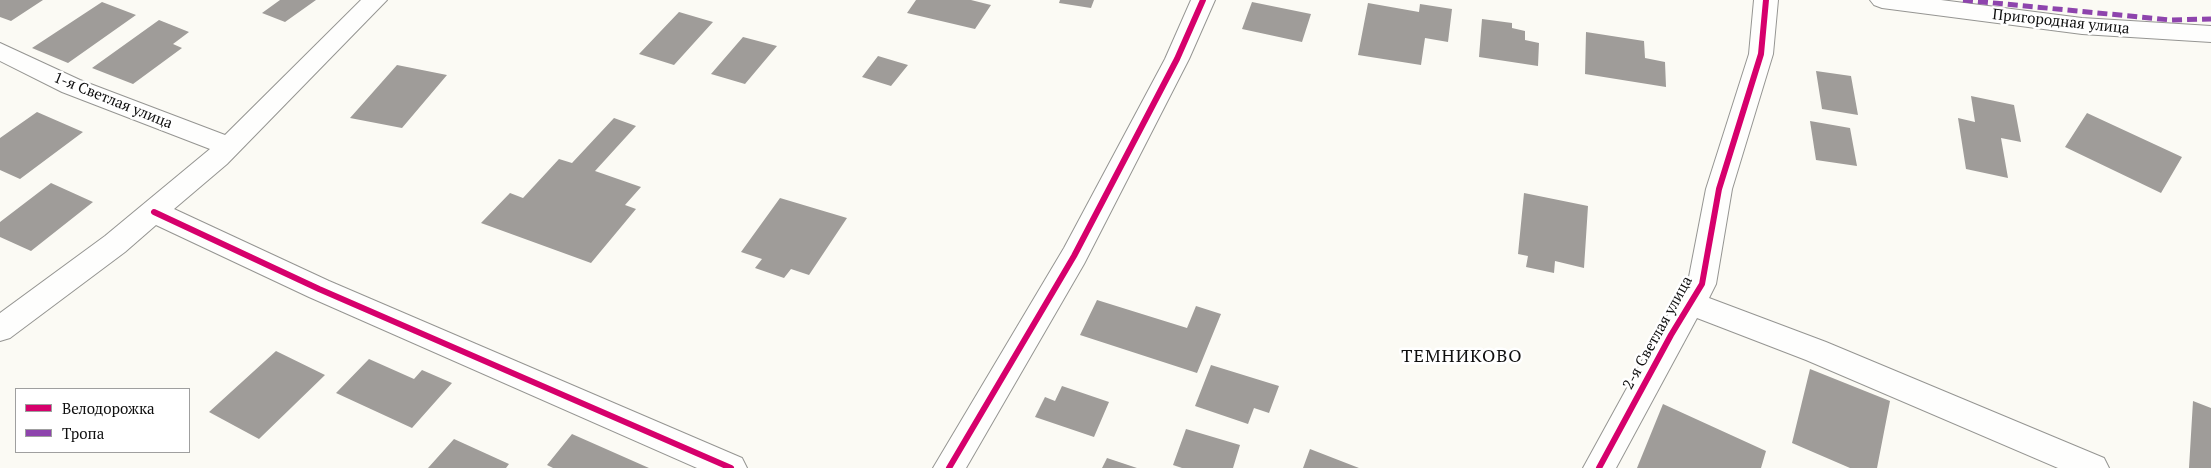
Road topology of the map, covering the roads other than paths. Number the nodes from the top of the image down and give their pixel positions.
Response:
1 (374, 0) edge
2 (1203, 0) edge
3 (1766, 0) edge
4 (1882, 0) edge
5 (2211, 34) edge
6 (0, 51) edge
7 (229, 146) junction
8 (154, 212) junction
9 (1690, 303) junction
10 (0, 329) edge
11 (731, 468) edge
12 (949, 468) edge
13 (1599, 468) edge
14 (2093, 468) edge

1 - 7 street
2 - 12 street
3 - 9 street, 2-я Светлая улица
4 - 5 street, Пригородная улица
6 - 7 street, 1-я Светлая улица
7 - 8 street
8 - 10 street
8 - 11 street
9 - 13 street, 2-я Светлая улица
9 - 14 street, 2-я Светлая улица

